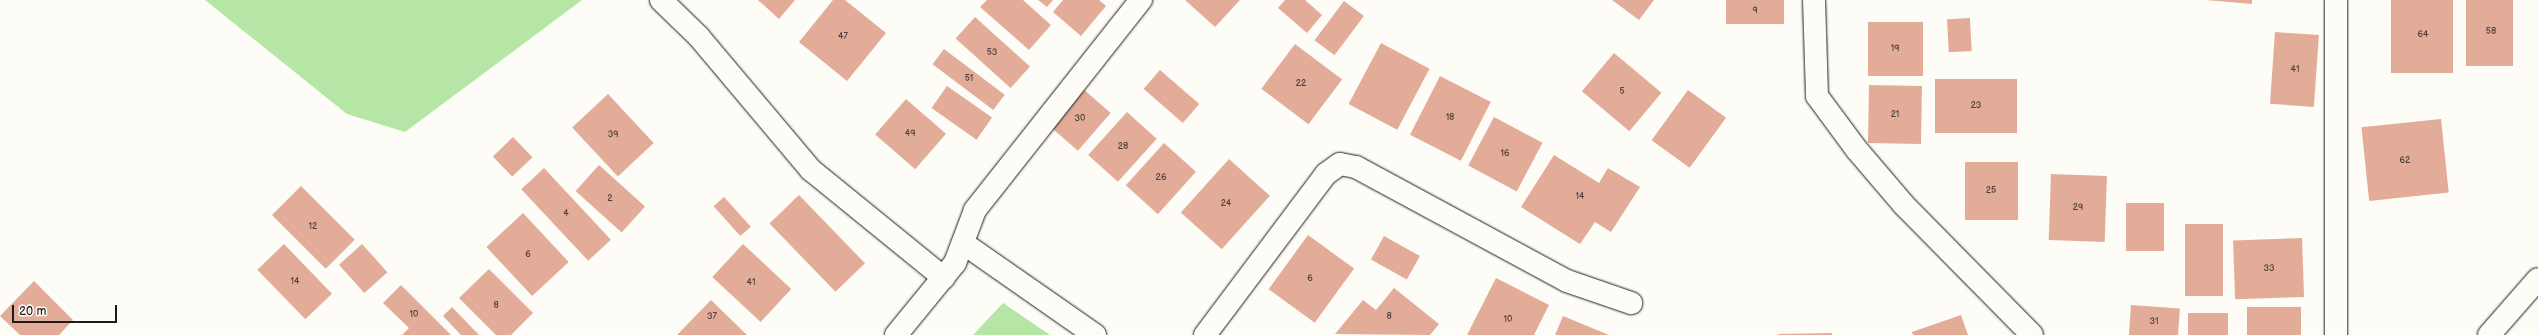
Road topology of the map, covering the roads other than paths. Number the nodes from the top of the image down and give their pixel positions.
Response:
1 (661, 0) edge
2 (1141, 0) edge
3 (1814, 0) edge
4 (2336, 0) edge
5 (964, 243) junction
6 (944, 278) junction
7 (2538, 279) edge
8 (1631, 303) dead end
9 (896, 335) edge
10 (1094, 335) edge
11 (1205, 335) edge
12 (2032, 335) edge
13 (2336, 335) edge
14 (2489, 335) edge

1 - 6 street
2 - 5 street
3 - 12 street
4 - 13 street
5 - 6 street
5 - 10 street
6 - 9 street
7 - 14 street
8 - 11 street

